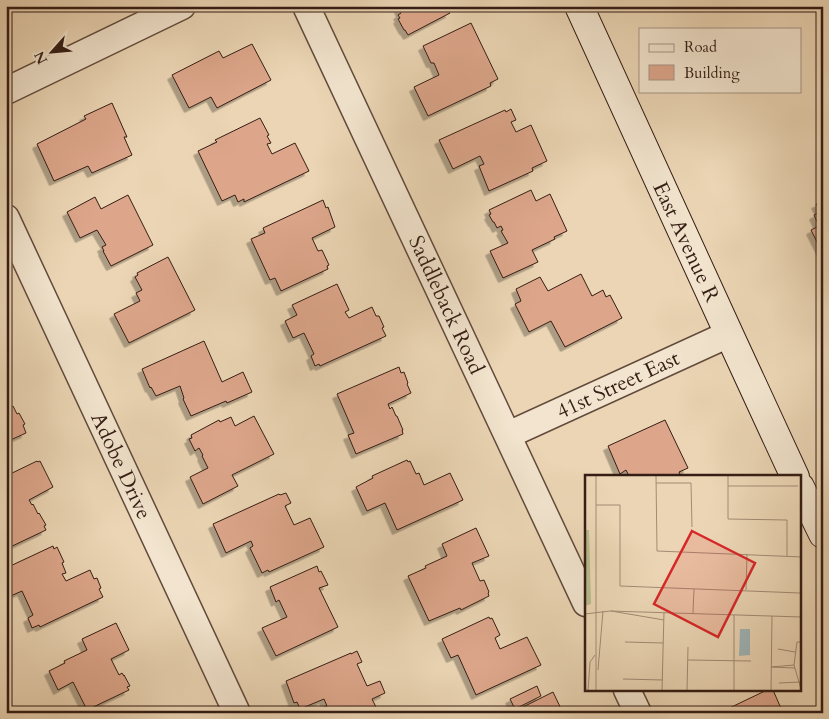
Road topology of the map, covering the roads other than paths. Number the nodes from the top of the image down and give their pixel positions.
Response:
1 (182, 6) edge
2 (306, 6) edge
3 (579, 6) edge
4 (6, 91) edge
5 (6, 218) edge
6 (728, 334) junction
7 (508, 435) junction
8 (796, 475) edge
9 (802, 491) edge
10 (823, 534) edge
11 (585, 601) edge
12 (628, 692) edge
13 (237, 713) edge
14 (638, 713) edge

1 - 4 street
2 - 7 street, Saddleback Road
3 - 6 main road, East Avenue R
5 - 13 street, Adobe Drive
6 - 7 street, 41st Street East
6 - 8 main road, East Avenue R
7 - 11 street, Saddleback Road
9 - 10 main road
12 - 14 street

